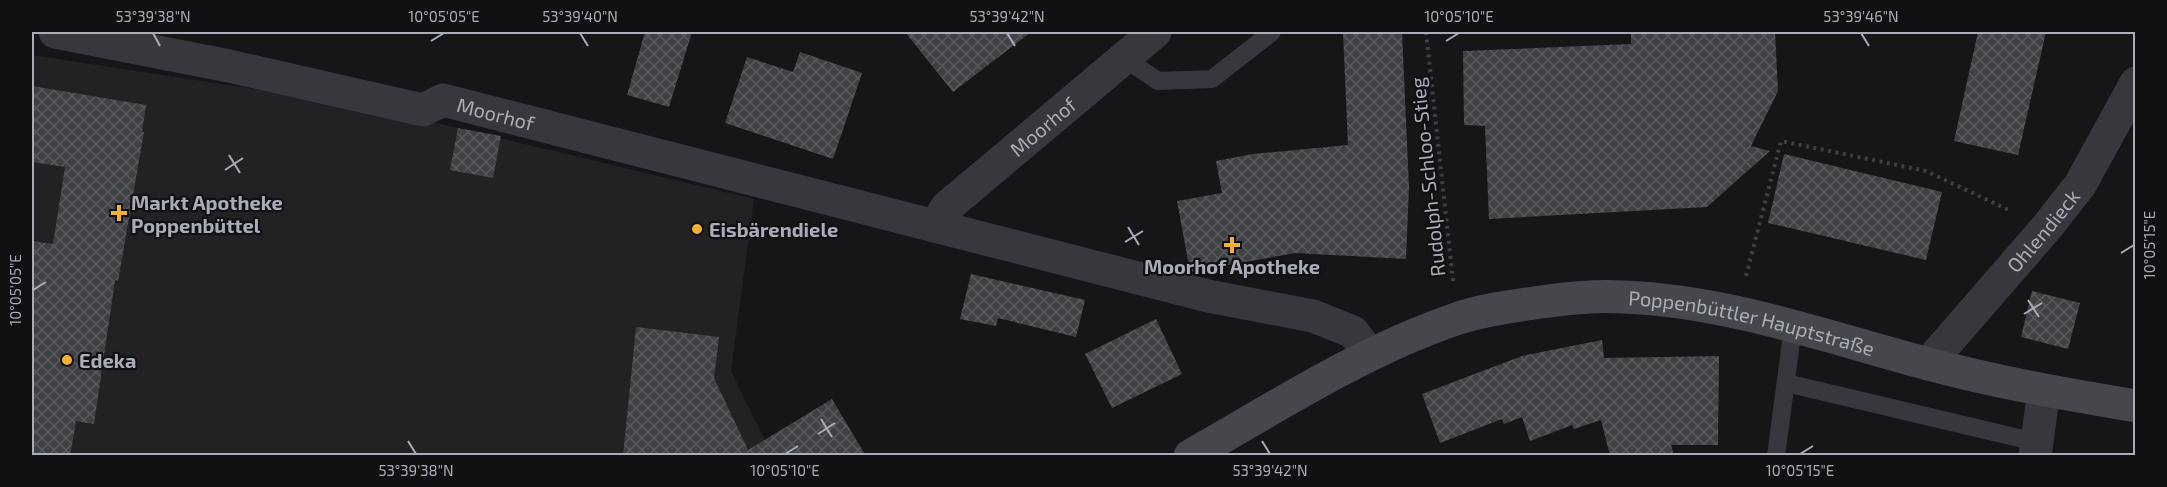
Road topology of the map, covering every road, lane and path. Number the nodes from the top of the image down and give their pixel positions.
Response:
1 (55, 32) edge
2 (1155, 32) edge
3 (1272, 32) edge
4 (1426, 32) edge
5 (1124, 58) junction
6 (2136, 83) edge
7 (934, 226) junction
8 (2047, 227) junction
9 (1737, 313) junction
10 (1457, 318) junction
11 (1792, 327) junction
12 (1370, 354) junction
13 (1928, 364) junction
14 (1786, 382) junction
15 (2044, 390) junction
16 (2136, 406) edge
17 (2035, 449) edge
18 (1190, 456) edge
19 (1776, 456) edge

1 - 7 street, Moorhof
2 - 5 street, Moorhof
3 - 5 lane
4 - 10 path, Rudolph-Schloo-Stieg
5 - 7 street, Moorhof
6 - 8 street, Ohlendieck
7 - 12 street, Moorhof
8 - 9 path
8 - 13 street, Ohlendieck
9 - 10 street, Poppenbüttler Hauptstraße
9 - 11 street, Poppenbüttler Hauptstraße
10 - 12 street, Poppenbüttler Hauptstraße
11 - 13 street, Poppenbüttler Hauptstraße
11 - 14 lane
12 - 18 street, Poppenbüttler Hauptstraße
13 - 15 street, Poppenbüttler Hauptstraße
14 - 17 lane
14 - 19 lane
15 - 16 street, Poppenbüttler Hauptstraße
15 - 17 street

